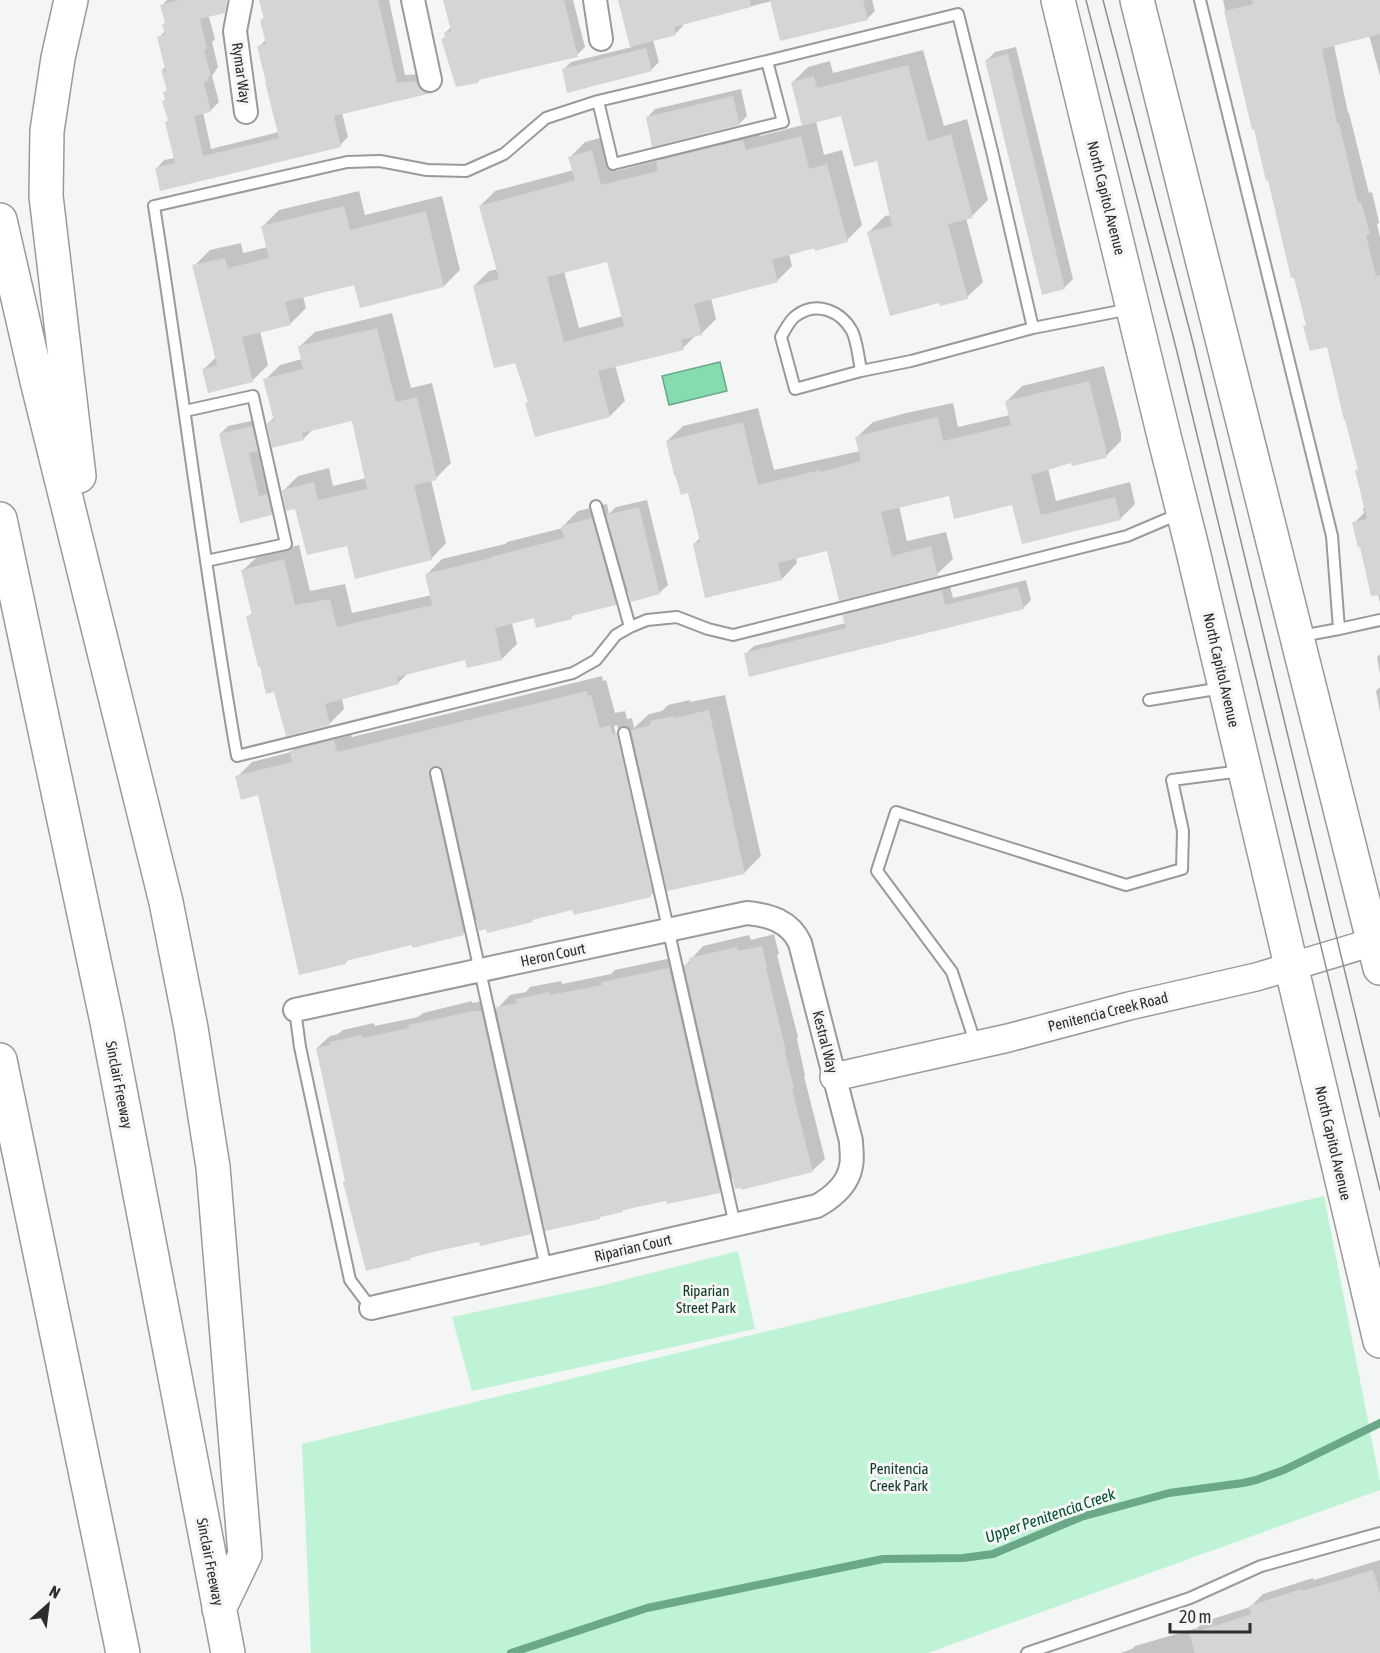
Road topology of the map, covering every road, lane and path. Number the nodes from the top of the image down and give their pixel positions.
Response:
1 (71, 0) edge
2 (241, 0) edge
3 (413, 0) edge
4 (595, 0) edge
5 (1058, 0) edge
6 (1137, 0) edge
7 (1200, 0) edge
8 (601, 39) dead end
9 (767, 61) junction
10 (430, 80) dead end
11 (598, 101) junction
12 (246, 112) dead end
13 (0, 220) edge
14 (1133, 309) junction
15 (1033, 328) junction
16 (861, 371) junction
17 (185, 411) junction
18 (596, 506) dead end
19 (1183, 512) junction
20 (0, 519) edge
21 (206, 561) junction
22 (97, 618) junction
23 (1380, 620) edge
24 (630, 627) junction
25 (1339, 629) junction
26 (1298, 637) junction
27 (1225, 687) junction
28 (1149, 700) dead end
29 (624, 733) dead end
30 (1245, 771) junction
31 (436, 773) dead end
32 (668, 930) junction
33 (800, 943) joint
34 (1378, 950) edge
35 (1291, 966) junction
36 (479, 970) junction
37 (296, 1010) joint
38 (976, 1045) junction
39 (0, 1060) edge
40 (834, 1077) junction
41 (851, 1141) joint
42 (735, 1225) junction
43 (546, 1268) junction
44 (371, 1308) joint
45 (1380, 1341) edge
46 (1380, 1533) edge
47 (219, 1609) junction
48 (227, 1650) edge
49 (123, 1653) edge
50 (1027, 1653) edge

1 - 22 main road
2 - 12 street, Rymar Way
3 - 10 street
4 - 8 street
5 - 14 main road, North Capitol Avenue
6 - 26 main road
7 - 25 lane
9 - 11 lane
9 - 11 lane
9 - 15 lane
11 - 17 lane
13 - 22 main road
14 - 15 lane
14 - 19 main road, North Capitol Avenue
15 - 16 lane
16 - 16 lane
17 - 21 lane
17 - 21 lane
18 - 24 lane
19 - 24 lane
19 - 27 main road, North Capitol Avenue
20 - 47 main road, Sinclair Freeway
21 - 24 lane
22 - 47 main road
23 - 25 lane
25 - 26 lane
26 - 34 main road
27 - 28 lane
27 - 30 main road, North Capitol Avenue
29 - 32 lane
30 - 35 main road, North Capitol Avenue
30 - 38 lane
31 - 36 lane
32 - 33 street, Heron Court
32 - 36 street, Heron Court
32 - 42 lane
33 - 40 street, Kestral Way
34 - 35 street, Penitencia Creek Road
35 - 38 street, Penitencia Creek Road
35 - 45 main road, North Capitol Avenue
36 - 37 street, Heron Court
36 - 43 lane
37 - 44 lane
38 - 40 street, Penitencia Creek Road
39 - 49 main road
40 - 41 street, Kestral Way
41 - 42 street, Riparian Court
42 - 43 street, Riparian Court
43 - 44 street, Riparian Court
46 - 50 lane
47 - 48 main road, Sinclair Freeway

